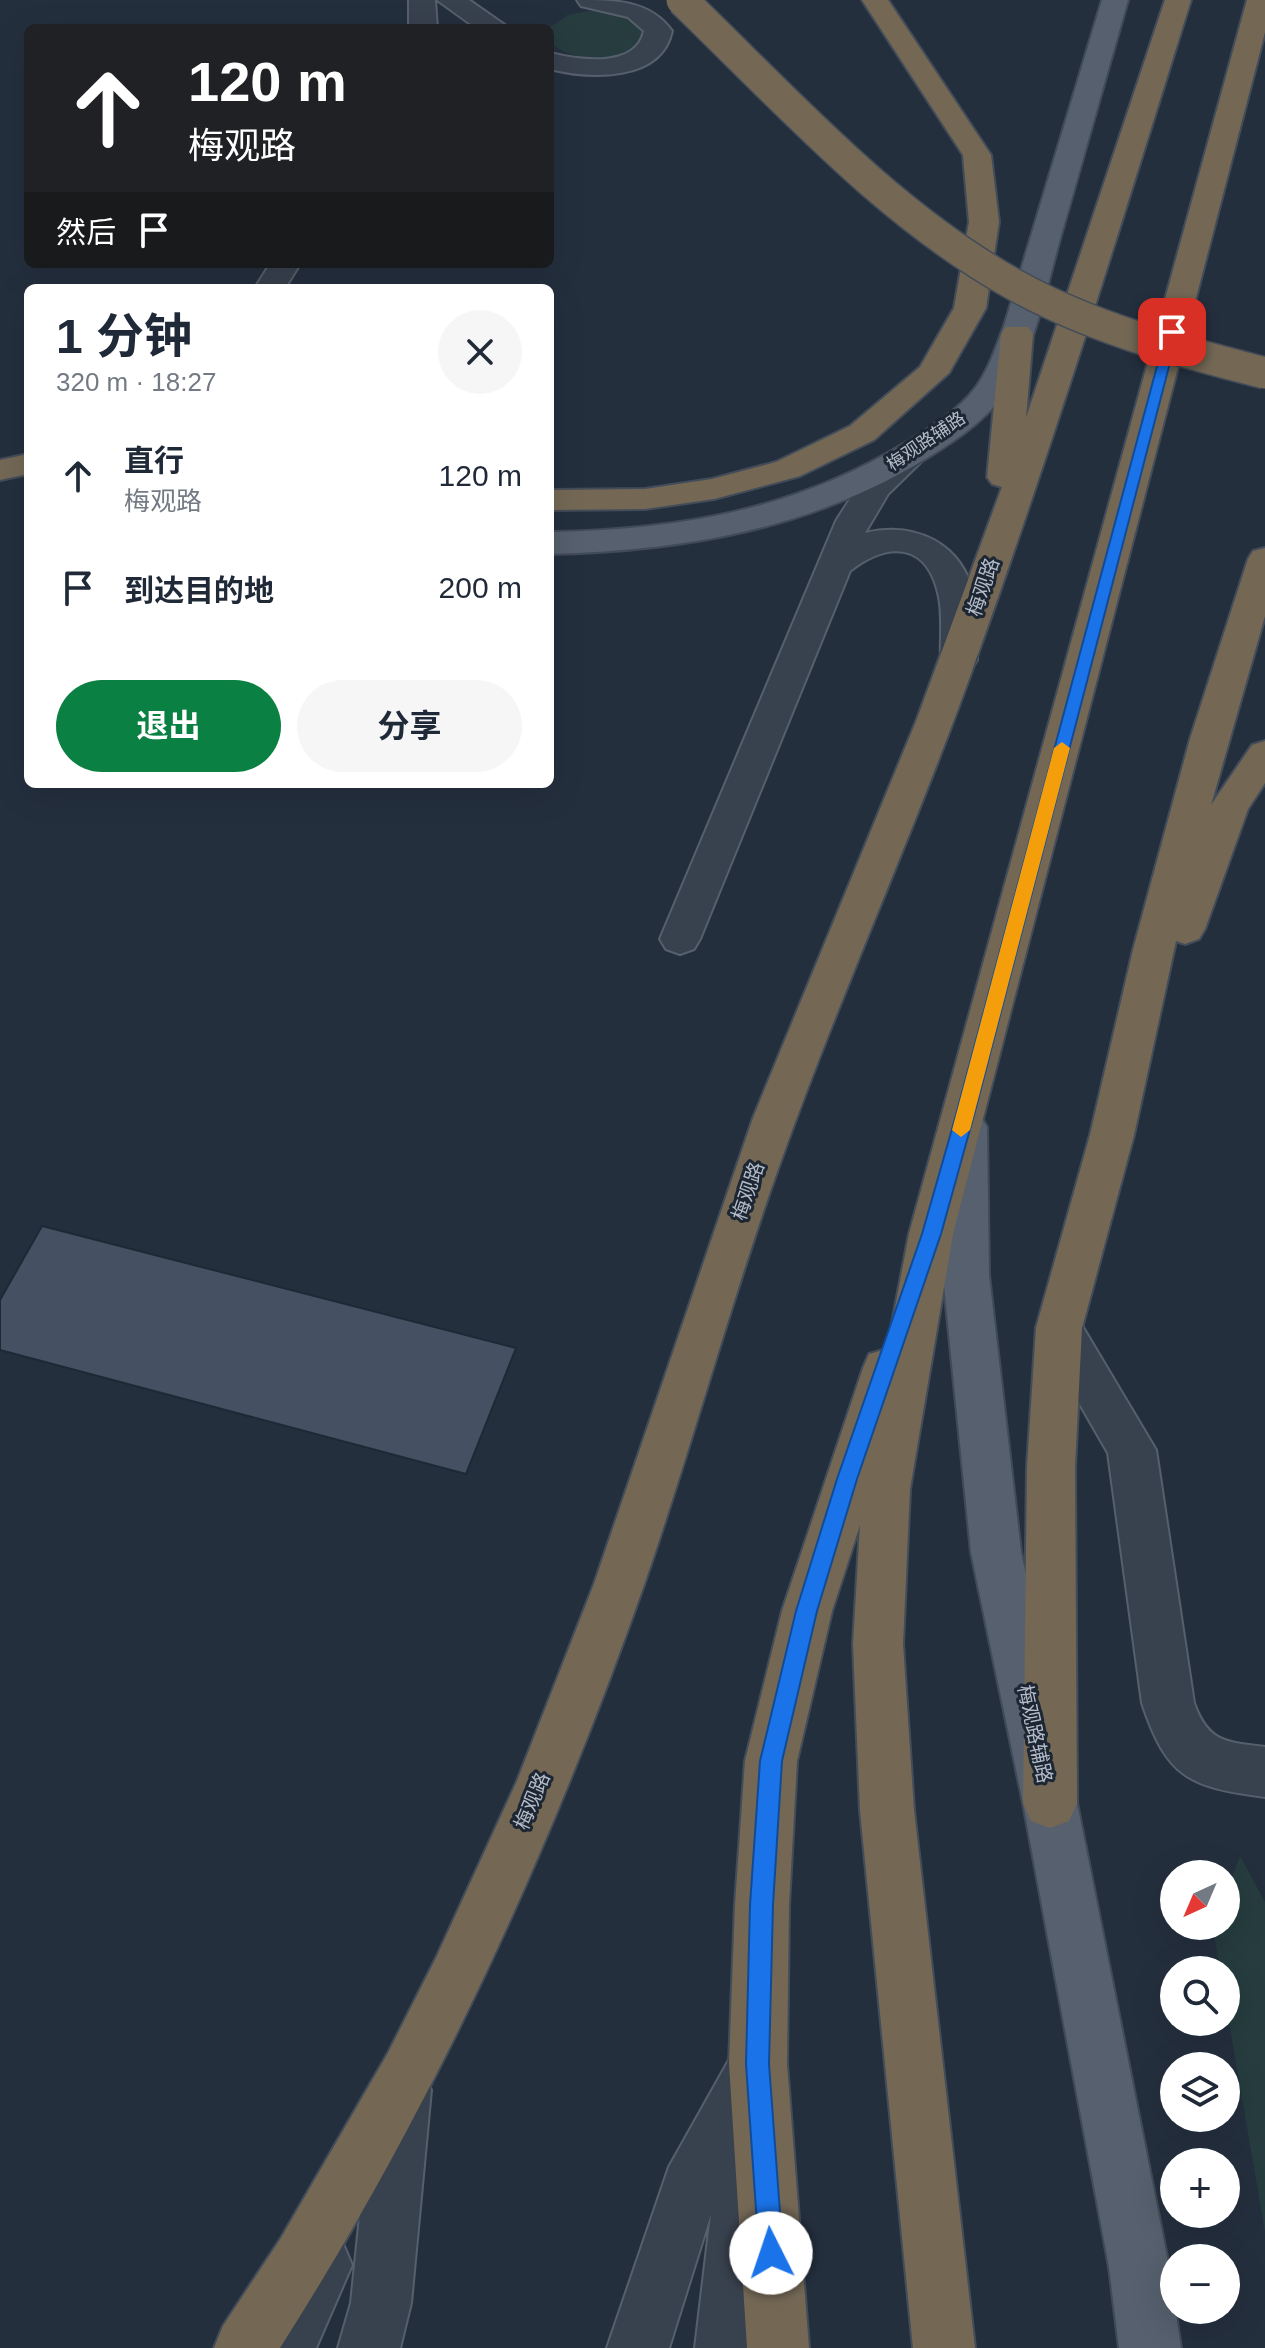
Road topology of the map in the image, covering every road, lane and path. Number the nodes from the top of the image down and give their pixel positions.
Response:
1 (422, 0) edge
2 (450, 0) edge
3 (590, 0) edge
4 (682, 0) edge
5 (875, 0) edge
6 (903, 0) edge
7 (1115, 0) edge
8 (1178, 0) edge
9 (1260, 0) edge
10 (423, 24) edge
11 (489, 24) edge
12 (554, 62) edge
13 (977, 155) junction
14 (1017, 334) junction
15 (1265, 373) edge
16 (913, 453) junction
17 (554, 500) edge
18 (554, 543) edge
19 (999, 543) junction
20 (1265, 559) edge
21 (835, 565) junction
22 (959, 660) junction
23 (1265, 754) edge
24 (680, 939) dead end
25 (965, 1115) junction
26 (1112, 1135) junction
27 (931, 1234) junction
28 (1059, 1328) junction
29 (1265, 1772) edge
30 (1050, 1803) junction
31 (758, 2064) junction
32 (403, 2083) junction
33 (245, 2348) edge
34 (285, 2348) edge
35 (369, 2348) edge
36 (638, 2348) edge
37 (726, 2348) edge
38 (778, 2348) edge
39 (944, 2348) edge
40 (1150, 2348) edge

1 - 10 street
2 - 11 street
3 - 12 street
4 - 15 highway, bridge
5 - 13 highway
6 - 13 highway
7 - 14 main road, 梅观路辅路
8 - 19 highway, 梅观路
9 - 25 highway
13 - 17 highway
14 - 16 main road, 梅观路辅路
14 - 19 highway
16 - 18 main road, 梅观路辅路
16 - 21 street
19 - 22 highway, 梅观路
20 - 26 highway
21 - 22 street
21 - 24 street
22 - 32 highway, 梅观路
23 - 26 highway
25 - 27 highway
25 - 30 main road, 梅观路辅路
26 - 28 highway
27 - 31 highway
27 - 39 highway
28 - 29 street
28 - 30 highway
30 - 40 main road, 梅观路辅路
31 - 36 street
31 - 37 street
31 - 38 highway
32 - 33 highway, 梅观路
32 - 34 street
32 - 35 street

